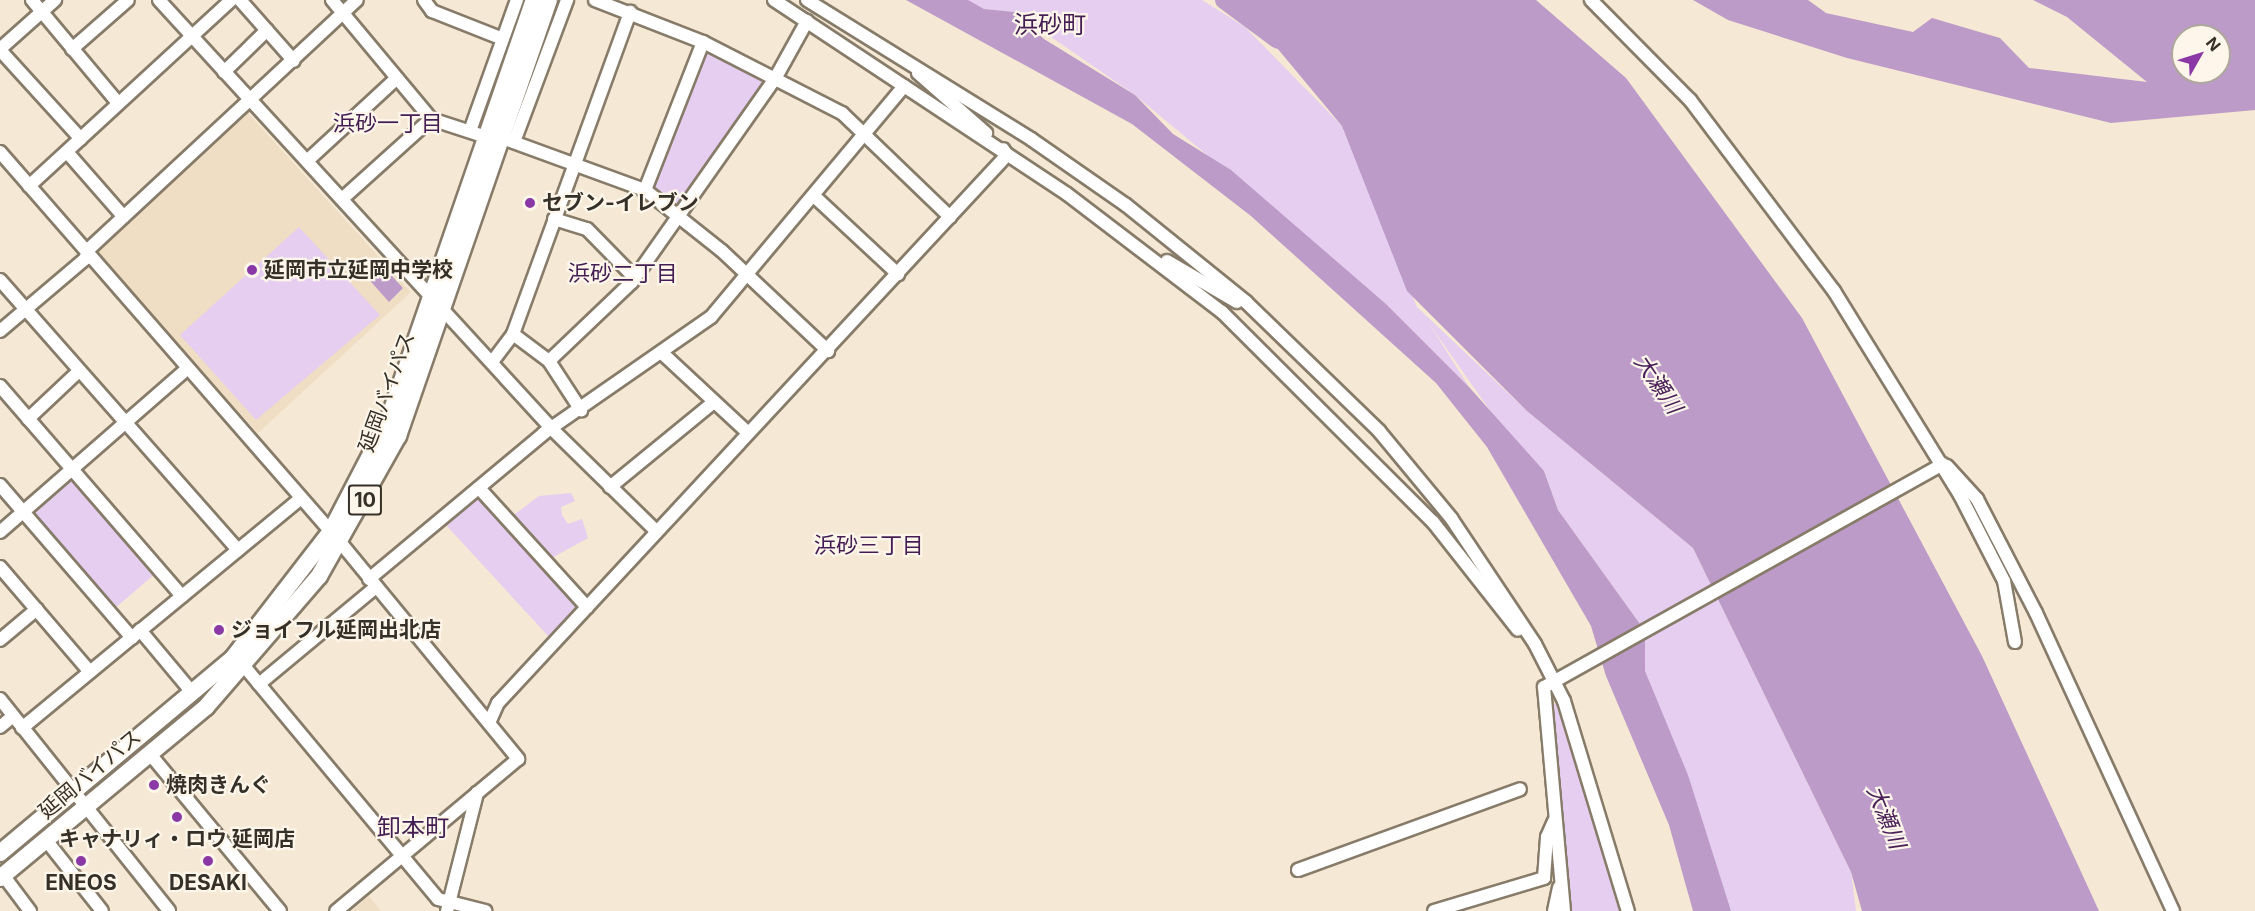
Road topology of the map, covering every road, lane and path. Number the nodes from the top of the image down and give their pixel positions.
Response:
1 (32, 0) edge
2 (55, 0) edge
3 (128, 0) edge
4 (159, 0) edge
5 (231, 0) edge
6 (240, 0) edge
7 (332, 0) edge
8 (357, 0) edge
9 (424, 0) edge
10 (517, 0) edge
11 (567, 0) edge
12 (595, 0) edge
13 (774, 0) edge
14 (807, 0) edge
15 (1591, 0) edge
16 (544, 1) edge
17 (41, 12) junction
18 (630, 12) junction
19 (343, 13) junction
20 (807, 21) junction
21 (267, 30) junction
22 (191, 36) junction
23 (503, 39) junction
24 (703, 42) junction
25 (0, 49) edge
26 (72, 49) junction
27 (294, 61) junction
28 (915, 65) junction
29 (224, 72) junction
30 (776, 77) junction
31 (397, 78) junction
32 (904, 86) junction
33 (250, 100) junction
34 (118, 103) junction
35 (431, 119) junction
36 (865, 136) junction
37 (493, 137) junction
38 (81, 139) junction
39 (0, 152) edge
40 (67, 152) junction
41 (1007, 155) junction
42 (307, 161) junction
43 (574, 166) junction
44 (29, 186) junction
45 (645, 190) junction
46 (814, 196) junction
47 (342, 199) junction
48 (682, 216) junction
49 (124, 217) junction
50 (950, 217) junction
51 (554, 219) junction
52 (1146, 253) junction
53 (87, 254) junction
54 (898, 274) junction
55 (748, 275) junction
56 (635, 278) junction
57 (0, 280) edge
58 (437, 301) junction
59 (1246, 302) junction
60 (26, 309) junction
61 (0, 331) edge
62 (513, 334) junction
63 (828, 351) junction
64 (661, 352) junction
65 (549, 361) junction
66 (492, 362) junction
67 (188, 369) junction
68 (80, 371) junction
69 (0, 386) edge
70 (714, 402) junction
71 (581, 410) junction
72 (28, 418) junction
73 (126, 424) junction
74 (553, 430) junction
75 (747, 432) junction
76 (1939, 466) junction
77 (72, 470) junction
78 (0, 485) edge
79 (610, 487) junction
80 (479, 488) junction
81 (300, 499) junction
82 (23, 512) junction
83 (656, 531) junction
84 (0, 532) edge
85 (336, 537) junction
86 (238, 550) junction
87 (0, 567) edge
88 (373, 583) junction
89 (182, 596) junction
90 (587, 607) junction
91 (37, 609) junction
92 (136, 634) junction
93 (0, 640) edge
94 (2015, 642) dead end
95 (1535, 644) junction
96 (244, 666) junction
97 (90, 672) junction
98 (1559, 679) junction
99 (259, 684) junction
100 (191, 691) junction
101 (0, 699) edge
102 (13, 716) junction
103 (489, 723) junction
104 (0, 726) edge
105 (22, 728) junction
106 (150, 754) junction
107 (1520, 789) dead end
108 (72, 793) junction
109 (477, 793) junction
110 (85, 809) junction
111 (1555, 820) junction
112 (46, 840) junction
113 (0, 853) edge
114 (402, 856) junction
115 (1298, 870) dead end
116 (2, 876) edge
117 (1561, 884) junction
118 (448, 907) edge
119 (30, 911) edge
120 (101, 911) edge
121 (170, 911) edge
122 (280, 911) edge
123 (336, 911) edge
124 (486, 911) edge
125 (1434, 911) edge
126 (1554, 911) edge
127 (1564, 911) edge
128 (1628, 911) edge
129 (2173, 911) edge

1 - 17 street
2 - 17 street
3 - 26 street
4 - 22 street
5 - 22 street
6 - 21 street
7 - 19 street
8 - 19 street
9 - 23 street
10 - 23 street
11 - 37 street
12 - 18 street
13 - 20 street
14 - 28 street
15 - 76 street
16 - 37 highway, 延岡バイパス / 10
17 - 25 street
17 - 26 street
18 - 24 street
18 - 43 street
19 - 27 street
19 - 31 street
20 - 30 street
20 - 32 street
21 - 27 street
21 - 29 street
22 - 29 street
22 - 34 street
23 - 37 street
24 - 30 street
24 - 45 street
25 - 38 street
26 - 34 street
27 - 33 street
28 - 41 street
28 - 59 street
29 - 33 street
30 - 36 street
30 - 48 street
31 - 35 street
31 - 42 street
32 - 36 street
32 - 41 street
33 - 42 street
33 - 49 street
34 - 38 street
35 - 37 street
35 - 47 street
36 - 46 street
36 - 50 street
37 - 43 street
37 - 58 highway, 延岡バイパス / 10
38 - 40 street
39 - 44 street
40 - 44 street
40 - 49 street
41 - 50 street
41 - 52 street
42 - 47 street
43 - 45 street
43 - 51 street
44 - 53 street
45 - 48 street
46 - 54 street
46 - 55 street
47 - 58 street
48 - 55 street
48 - 56 street
49 - 53 street
50 - 54 street
51 - 56 street
51 - 62 street
52 - 59 street
52 - 95 street
53 - 60 street
53 - 67 street
54 - 63 street
55 - 63 street
55 - 64 street
56 - 65 street
57 - 60 street
58 - 66 street
58 - 85 highway, 延岡バイパス / 10
59 - 95 street
60 - 61 street
60 - 68 street
62 - 65 street
62 - 66 street
63 - 75 street
64 - 70 street
64 - 71 street
65 - 71 street
66 - 74 street
67 - 73 street
67 - 81 street
68 - 72 street
68 - 73 street
69 - 72 street
70 - 75 street
70 - 79 street
71 - 74 street
72 - 77 street
73 - 77 street
73 - 86 street
74 - 79 street
74 - 80 street
75 - 83 street
76 - 94 street
76 - 98 street
76 - 129 street
77 - 82 street
77 - 89 street
78 - 82 street
79 - 83 street
80 - 88 street
80 - 90 street
81 - 85 street
81 - 86 street
82 - 84 street
82 - 92 street
83 - 90 street
85 - 88 street
85 - 96 highway, 延岡バイパス / 10
85 - 100 highway, 延岡バイパス / 10
86 - 89 street
87 - 91 street
88 - 99 street
88 - 103 street
89 - 92 street
90 - 103 street
91 - 93 street
91 - 97 street
92 - 97 street
92 - 100 street
95 - 98 street
96 - 99 street
96 - 106 highway, 延岡バイパス / 10
97 - 105 street
98 - 111 street
98 - 128 street
99 - 114 street
100 - 108 highway, 延岡バイパス / 10
101 - 102 street
102 - 104 street
102 - 105 street
103 - 109 street
105 - 108 street
106 - 110 highway, 延岡バイパス / 10
106 - 122 street
107 - 115 street
108 - 110 street
108 - 113 highway, 延岡バイパス / 10
109 - 114 street
109 - 118 street
110 - 112 highway, 延岡バイパス / 10
110 - 121 street
111 - 117 street
111 - 125 street
112 - 116 highway, 延岡バイパス / 10
112 - 120 street
114 - 118 street
114 - 123 street
116 - 119 street
117 - 126 street
117 - 127 street
118 - 124 street

